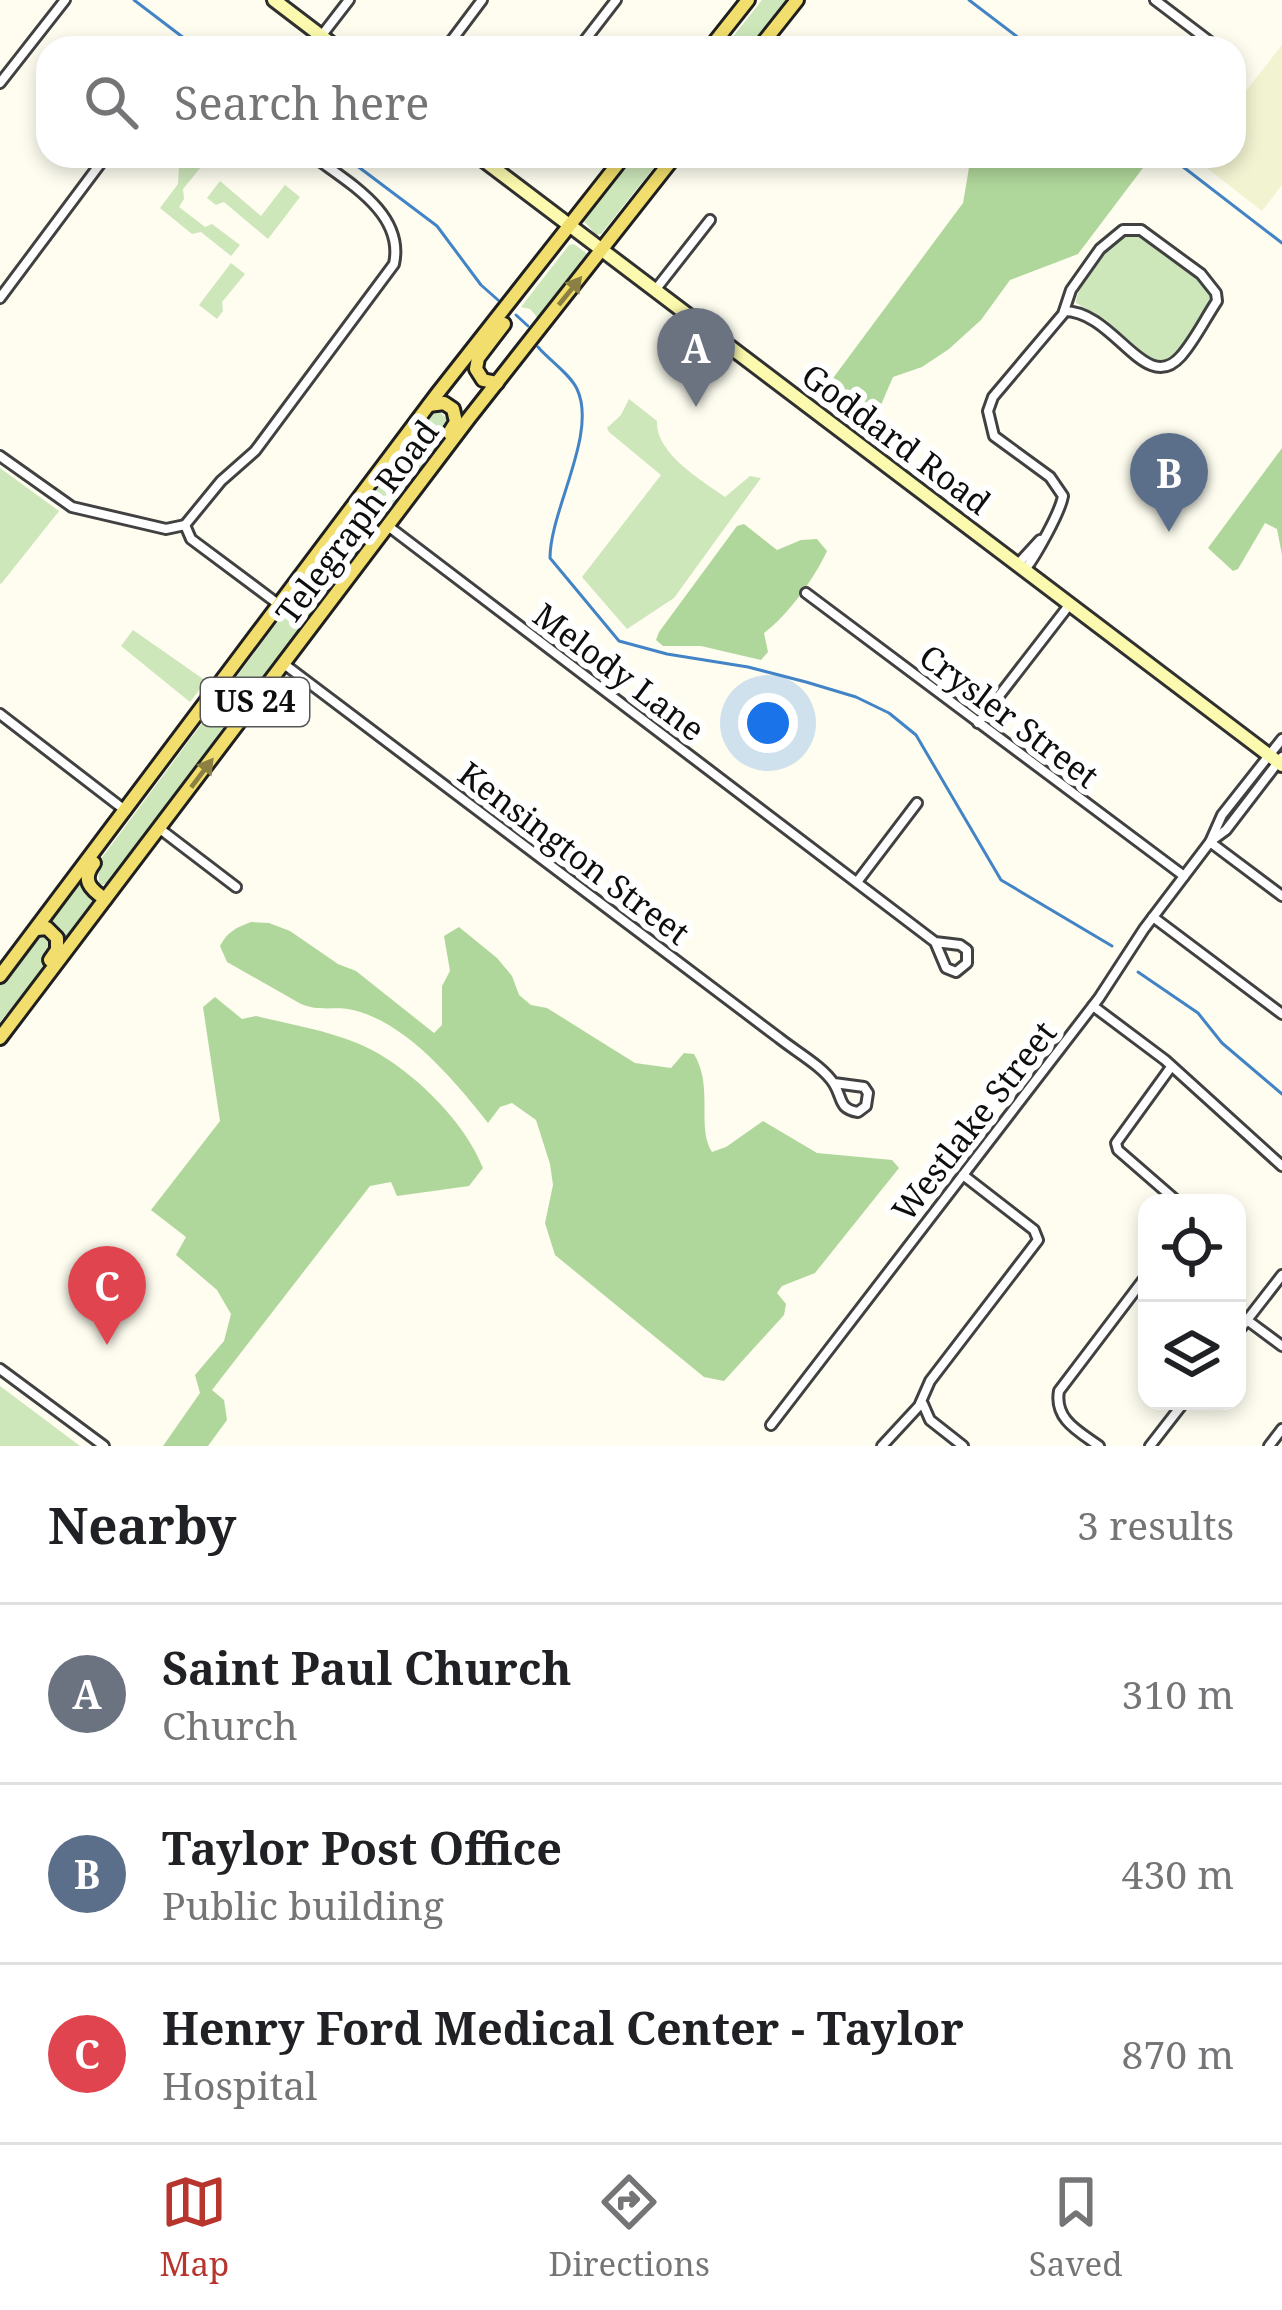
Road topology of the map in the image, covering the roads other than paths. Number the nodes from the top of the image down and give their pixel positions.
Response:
1 (65, 0) edge
2 (274, 0) edge
3 (349, 0) edge
4 (482, 0) edge
5 (616, 0) edge
6 (758, 0) edge
7 (796, 0) edge
8 (1155, 0) edge
9 (741, 2) edge
10 (37, 36) edge
11 (319, 36) edge
12 (333, 36) edge
13 (455, 36) edge
14 (588, 36) edge
15 (718, 36) edge
16 (730, 36) edge
17 (768, 36) edge
18 (1202, 36) edge
19 (36, 37) edge
20 (0, 83) edge
21 (97, 168) edge
22 (328, 168) edge
23 (494, 168) edge
24 (615, 168) edge
25 (655, 168) edge
26 (666, 168) edge
27 (710, 220) dead end
28 (570, 227) junction
29 (615, 232) junction
30 (557, 245) junction
31 (602, 249) junction
32 (655, 290) junction
33 (0, 298) edge
34 (1064, 311) junction
35 (497, 383) junction
36 (428, 406) junction
37 (0, 456) edge
38 (185, 525) junction
39 (388, 526) junction
40 (376, 542) junction
41 (1021, 567) junction
42 (806, 593) dead end
43 (1070, 604) junction
44 (279, 605) junction
45 (284, 664) junction
46 (0, 714) edge
47 (978, 723) junction
48 (1282, 739) edge
49 (164, 760) junction
50 (1278, 760) edge
51 (917, 803) dead end
52 (127, 811) junction
53 (160, 829) junction
54 (1210, 842) junction
55 (1184, 876) junction
56 (857, 882) junction
57 (236, 887) dead end
58 (1282, 896) edge
59 (105, 899) junction
60 (1153, 916) junction
61 (37, 928) junction
62 (935, 943) junction
63 (0, 976) edge
64 (1093, 1006) junction
65 (1282, 1014) edge
66 (0, 1029) edge
67 (0, 1038) edge
68 (1172, 1066) junction
69 (834, 1083) junction
70 (1282, 1166) edge
71 (963, 1175) junction
72 (1169, 1194) edge
73 (1282, 1275) edge
74 (1138, 1287) edge
75 (1247, 1320) joint
76 (1282, 1346) edge
77 (0, 1369) edge
78 (924, 1396) junction
79 (1178, 1410) edge
80 (771, 1425) dead end
81 (1282, 1429) edge
82 (104, 1446) edge
83 (882, 1446) edge
84 (963, 1446) edge
85 (1099, 1446) edge
86 (1150, 1446) edge
87 (1269, 1446) edge

1 - 10 street
2 - 11 main road
3 - 12 street
4 - 13 street
5 - 14 street
6 - 16 main road
7 - 17 main road
8 - 18 street
9 - 15 main road
19 - 20 street
21 - 33 street
22 - 38 street
23 - 28 main road, Goddard Road
24 - 28 main road, Telegraph Road / US 24
25 - 29 main road
26 - 29 main road, Telegraph Road / US 24
27 - 32 street
28 - 30 main road, Telegraph Road / US 24
28 - 31 main road, Goddard Road
29 - 31 main road, Telegraph Road / US 24
30 - 35 main road
30 - 36 main road, Telegraph Road / US 24
31 - 32 main road, Goddard Road
35 -> 31 main road, Telegraph Road / US 24
32 - 41 main road, Goddard Road
34 - 34 street
34 - 41 street
35 - 39 main road, Telegraph Road / US 24
36 - 40 main road
36 - 44 main road, Telegraph Road / US 24
37 - 38 street
38 - 44 street
39 - 40 main road, Telegraph Road / US 24
39 - 56 street, Melody Lane
40 - 45 main road, Telegraph Road / US 24
41 - 43 main road, Goddard Road
42 - 47 street, Crysler Street
43 - 47 street
43 - 50 main road, Goddard Road
44 - 49 main road, Telegraph Road / US 24
53 -> 45 main road, Telegraph Road / US 24
45 - 69 street, Kensington Street
46 - 52 street
47 - 55 street, Crysler Street
48 - 50 street, Westlake Street
49 - 52 main road, Telegraph Road / US 24
49 - 59 main road
50 - 54 street, Westlake Street
51 - 56 street
52 - 61 main road, Telegraph Road / US 24
53 - 57 street
53 - 59 main road, Telegraph Road / US 24
54 - 55 street, Westlake Street
54 - 58 street
55 - 60 street, Westlake Street
56 - 62 street, Melody Lane
59 - 67 main road, Telegraph Road / US 24
60 - 64 street, Westlake Street
60 - 65 street
61 - 63 main road, Telegraph Road / US 24
61 - 66 main road
62 - 62 street, Melody Lane
64 - 68 street
64 - 71 street, Westlake Street
68 - 70 street
68 - 72 street
69 - 69 street, Kensington Street
71 - 78 street
71 - 80 street, Westlake Street
73 - 75 street
74 - 85 street
75 - 76 street
77 - 82 street
78 - 83 street
78 - 84 street
79 - 86 street
81 - 87 street

